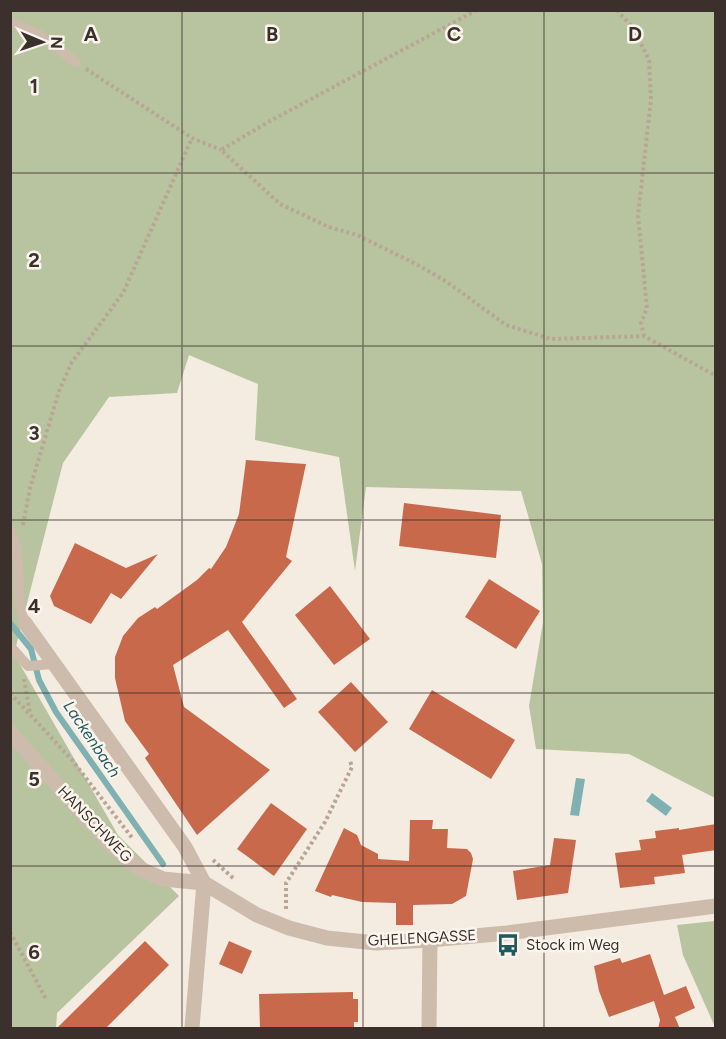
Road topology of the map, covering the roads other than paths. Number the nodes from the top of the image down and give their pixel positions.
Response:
1 (10, 22) edge
2 (76, 62) road end
3 (10, 530) edge
4 (25, 623) joint
5 (10, 646) edge
6 (47, 665) junction
7 (10, 732) edge
8 (204, 884) junction
9 (716, 906) edge
10 (430, 940) junction
11 (192, 1029) edge
12 (429, 1029) edge

1 - 2 lane
3 - 4 lane
4 - 6 street
5 - 6 lane
6 - 8 street
7 - 8 street, HANSCHWEG
8 - 10 street, GHELENGASSE
8 - 11 street
9 - 10 street, GHELENGASSE
10 - 12 street

